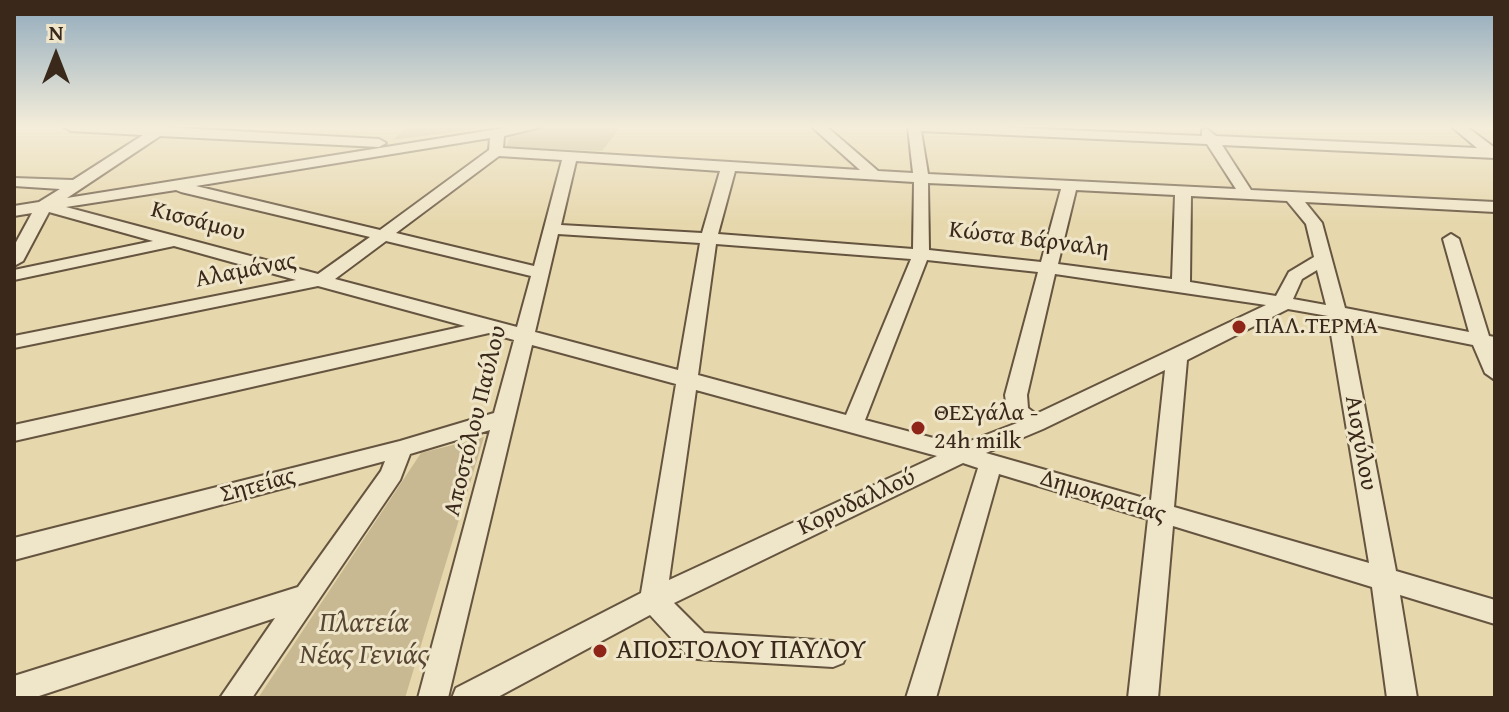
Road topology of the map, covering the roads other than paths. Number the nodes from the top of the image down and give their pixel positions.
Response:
1 (112, 160) edge
2 (328, 160) edge
3 (485, 160) edge
4 (569, 160) edge
5 (645, 160) edge
6 (836, 160) edge
7 (857, 160) edge
8 (919, 160) edge
9 (1224, 160) edge
10 (729, 165) junction
11 (844, 174) junction
12 (875, 176) junction
13 (921, 178) junction
14 (14, 182) edge
15 (74, 185) junction
16 (173, 185) junction
17 (1069, 186) junction
18 (148, 189) junction
19 (1183, 192) junction
20 (1247, 195) junction
21 (1292, 197) junction
22 (44, 206) junction
23 (1495, 207) edge
24 (14, 211) edge
25 (553, 229) junction
26 (383, 236) junction
27 (709, 237) junction
28 (1451, 239) dead end
29 (174, 241) junction
30 (921, 254) junction
31 (1322, 260) junction
32 (14, 261) edge
33 (1049, 268) junction
34 (541, 273) junction
35 (14, 275) edge
36 (322, 280) junction
37 (1181, 286) junction
38 (1281, 305) junction
39 (1337, 312) junction
40 (494, 327) junction
41 (524, 334) junction
42 (14, 342) edge
43 (1488, 342) edge
44 (1177, 356) junction
45 (1495, 373) edge
46 (688, 379) junction
47 (502, 418) junction
48 (853, 424) junction
49 (1035, 424) junction
50 (14, 433) edge
51 (400, 449) junction
52 (961, 454) junction
53 (991, 463) junction
54 (1160, 514) junction
55 (14, 549) edge
56 (1385, 582) junction
57 (308, 595) junction
58 (653, 600) junction
59 (1495, 612) edge
60 (833, 654) dead end
61 (14, 690) edge
62 (235, 698) edge
63 (433, 698) edge
64 (467, 698) edge
65 (921, 698) edge
66 (1143, 698) edge
67 (1402, 698) edge

1 - 15 street
2 - 16 street
3 - 26 street, Αλαμάνας
4 - 25 street, Αποστόλου Παύλου
5 - 10 street
6 - 11 street
7 - 12 street
8 - 13 street
9 - 20 street
10 - 11 street
10 - 27 street
11 - 12 street
12 - 13 street
13 - 17 street
13 - 30 street
14 - 15 street
15 - 18 street
15 - 22 street
16 - 18 street
16 - 26 street
17 - 19 street
17 - 33 street
18 - 22 street
19 - 20 street
19 - 37 street
20 - 21 street
21 - 23 street
21 - 31 street, Αισχύλου
22 - 24 street
22 - 29 street, Κισσάμου
22 - 32 street
25 - 27 street, Κώστα Βάρναλη
25 - 34 street, Αποστόλου Παύλου
26 - 34 street
26 - 36 street, Αλαμάνας
27 - 30 street, Κώστα Βάρναλη
27 - 46 street
28 - 43 street
29 - 35 street
29 - 36 street, Κισσάμου
30 - 33 street, Κώστα Βάρναλη
30 - 48 street
31 - 38 street
31 - 39 street, Αισχύλου
33 - 37 street, Κώστα Βάρναλη
33 - 49 street
34 - 41 street, Αποστόλου Παύλου
36 - 40 street, Κισσάμου
36 - 42 street, Αλαμάνας
37 - 38 street, Κώστα Βάρναλη
38 - 39 street, Κώστα Βάρναλη
38 - 44 street, Κορυδαλλού
39 - 43 street, Κώστα Βάρναλη
39 - 56 street, Αισχύλου
40 - 41 street, Κισσάμου
40 - 50 street
41 - 46 street, Δημοκρατίας
41 - 47 street, Αποστόλου Παύλου
43 - 45 street
44 - 49 street, Κορυδαλλού
44 - 54 street
46 - 48 street, Δημοκρατίας
46 - 58 street
47 - 51 street, Σητείας
47 - 63 street, Αποστόλου Παύλου
48 - 52 street, Δημοκρατίας
49 - 52 street, Κορυδαλλού
51 - 55 street, Σητείας
51 - 57 street
52 - 53 street, Δημοκρατίας
52 - 58 street, Κορυδαλλού
53 - 54 street, Δημοκρατίας
53 - 65 street
54 - 56 street, Δημοκρατίας
54 - 66 street
56 - 59 street, Δημοκρατίας
56 - 67 street, Αισχύλου
57 - 61 street
57 - 62 street
58 - 60 street
58 - 64 street, Κορυδαλλού

